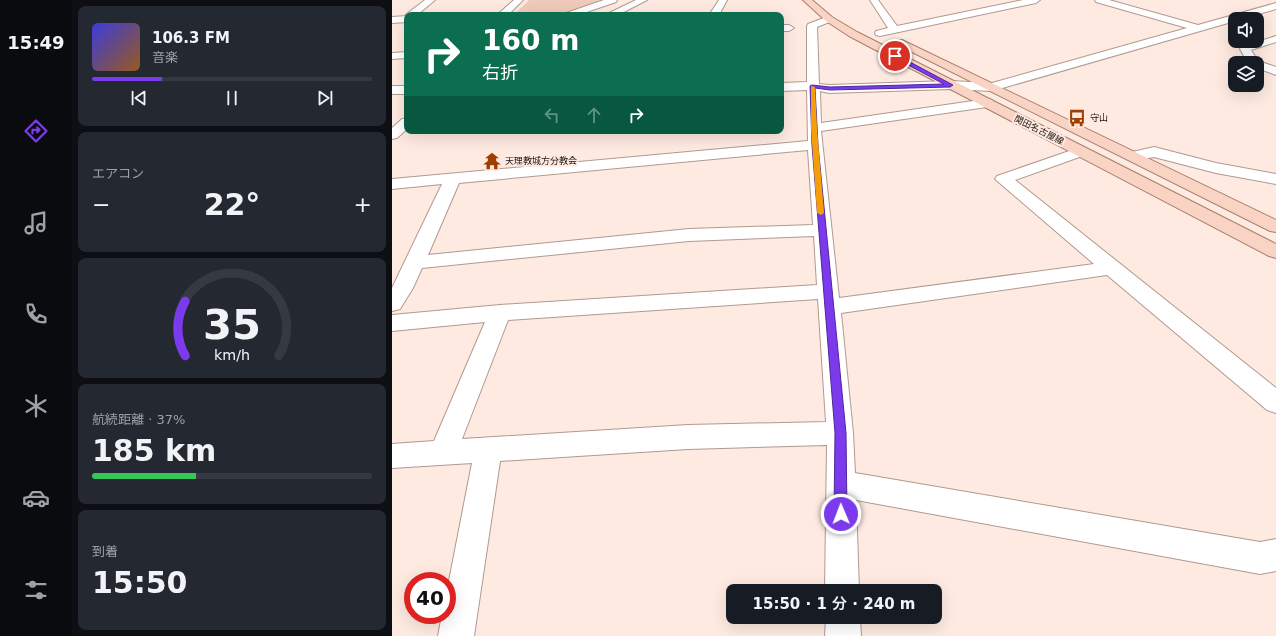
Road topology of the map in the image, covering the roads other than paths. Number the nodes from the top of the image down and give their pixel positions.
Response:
1 (431, 0) edge
2 (518, 0) edge
3 (612, 0) edge
4 (643, 0) edge
5 (723, 0) edge
6 (808, 0) edge
7 (874, 0) edge
8 (1036, 0) edge
9 (1099, 0) edge
10 (1276, 6) edge
11 (416, 12) edge
12 (505, 12) edge
13 (578, 12) edge
14 (617, 12) edge
15 (716, 12) edge
16 (404, 18) edge
17 (828, 19) junction
18 (392, 20) edge
19 (1197, 28) junction
20 (882, 30) junction
21 (1276, 39) edge
22 (404, 55) edge
23 (392, 56) edge
24 (1250, 56) edge
25 (1264, 67) edge
26 (1276, 71) edge
27 (950, 85) junction
28 (812, 86) junction
29 (784, 87) edge
30 (992, 87) junction
31 (392, 90) edge
32 (404, 90) edge
33 (987, 103) junction
34 (404, 125) edge
35 (392, 135) edge
36 (814, 137) junction
37 (1080, 152) junction
38 (1133, 156) junction
39 (453, 178) junction
40 (1276, 179) edge
41 (392, 184) edge
42 (1276, 227) edge
43 (822, 230) junction
44 (1276, 252) edge
45 (414, 263) junction
46 (1110, 268) junction
47 (828, 299) junction
48 (392, 304) edge
49 (500, 313) junction
50 (392, 323) edge
51 (1276, 403) edge
52 (840, 433) junction
53 (488, 449) junction
54 (443, 452) junction
55 (392, 456) edge
56 (840, 483) junction
57 (1276, 555) edge
58 (842, 584) edge
59 (843, 624) edge
60 (456, 636) edge
61 (843, 636) edge

1 - 11 street
2 - 12 street
3 - 13 street
4 - 14 street
5 - 15 street
6 - 17 main road, 関田名古屋線
7 - 20 street
8 - 20 street
9 - 19 street
10 - 19 street
16 - 18 street
17 - 27 main road, 関田名古屋線
17 - 28 street
19 - 30 street
20 - 30 main road, 関田名古屋線
21 - 24 street
22 - 23 street
25 - 26 street
27 - 28 street
27 - 30 street
27 - 33 main road, 関田名古屋線
28 - 29 street
28 - 36 street
30 - 38 main road, 関田名古屋線
31 - 32 street
33 - 36 street
33 - 37 main road, 関田名古屋線
34 - 35 street
36 - 39 street
36 - 43 street
37 - 44 main road, 関田名古屋線
37 - 46 street
38 - 40 street
38 - 42 main road, 関田名古屋線
39 - 41 street
39 - 45 street
43 - 45 street
43 - 47 street
45 - 48 street
46 - 47 street
46 - 51 street
47 - 49 street
47 - 52 street
49 - 50 street
49 - 54 street
52 - 53 street
52 - 56 street
53 - 54 street
53 - 60 street
54 - 55 street
56 - 57 street
56 - 58 street
59 - 61 street

